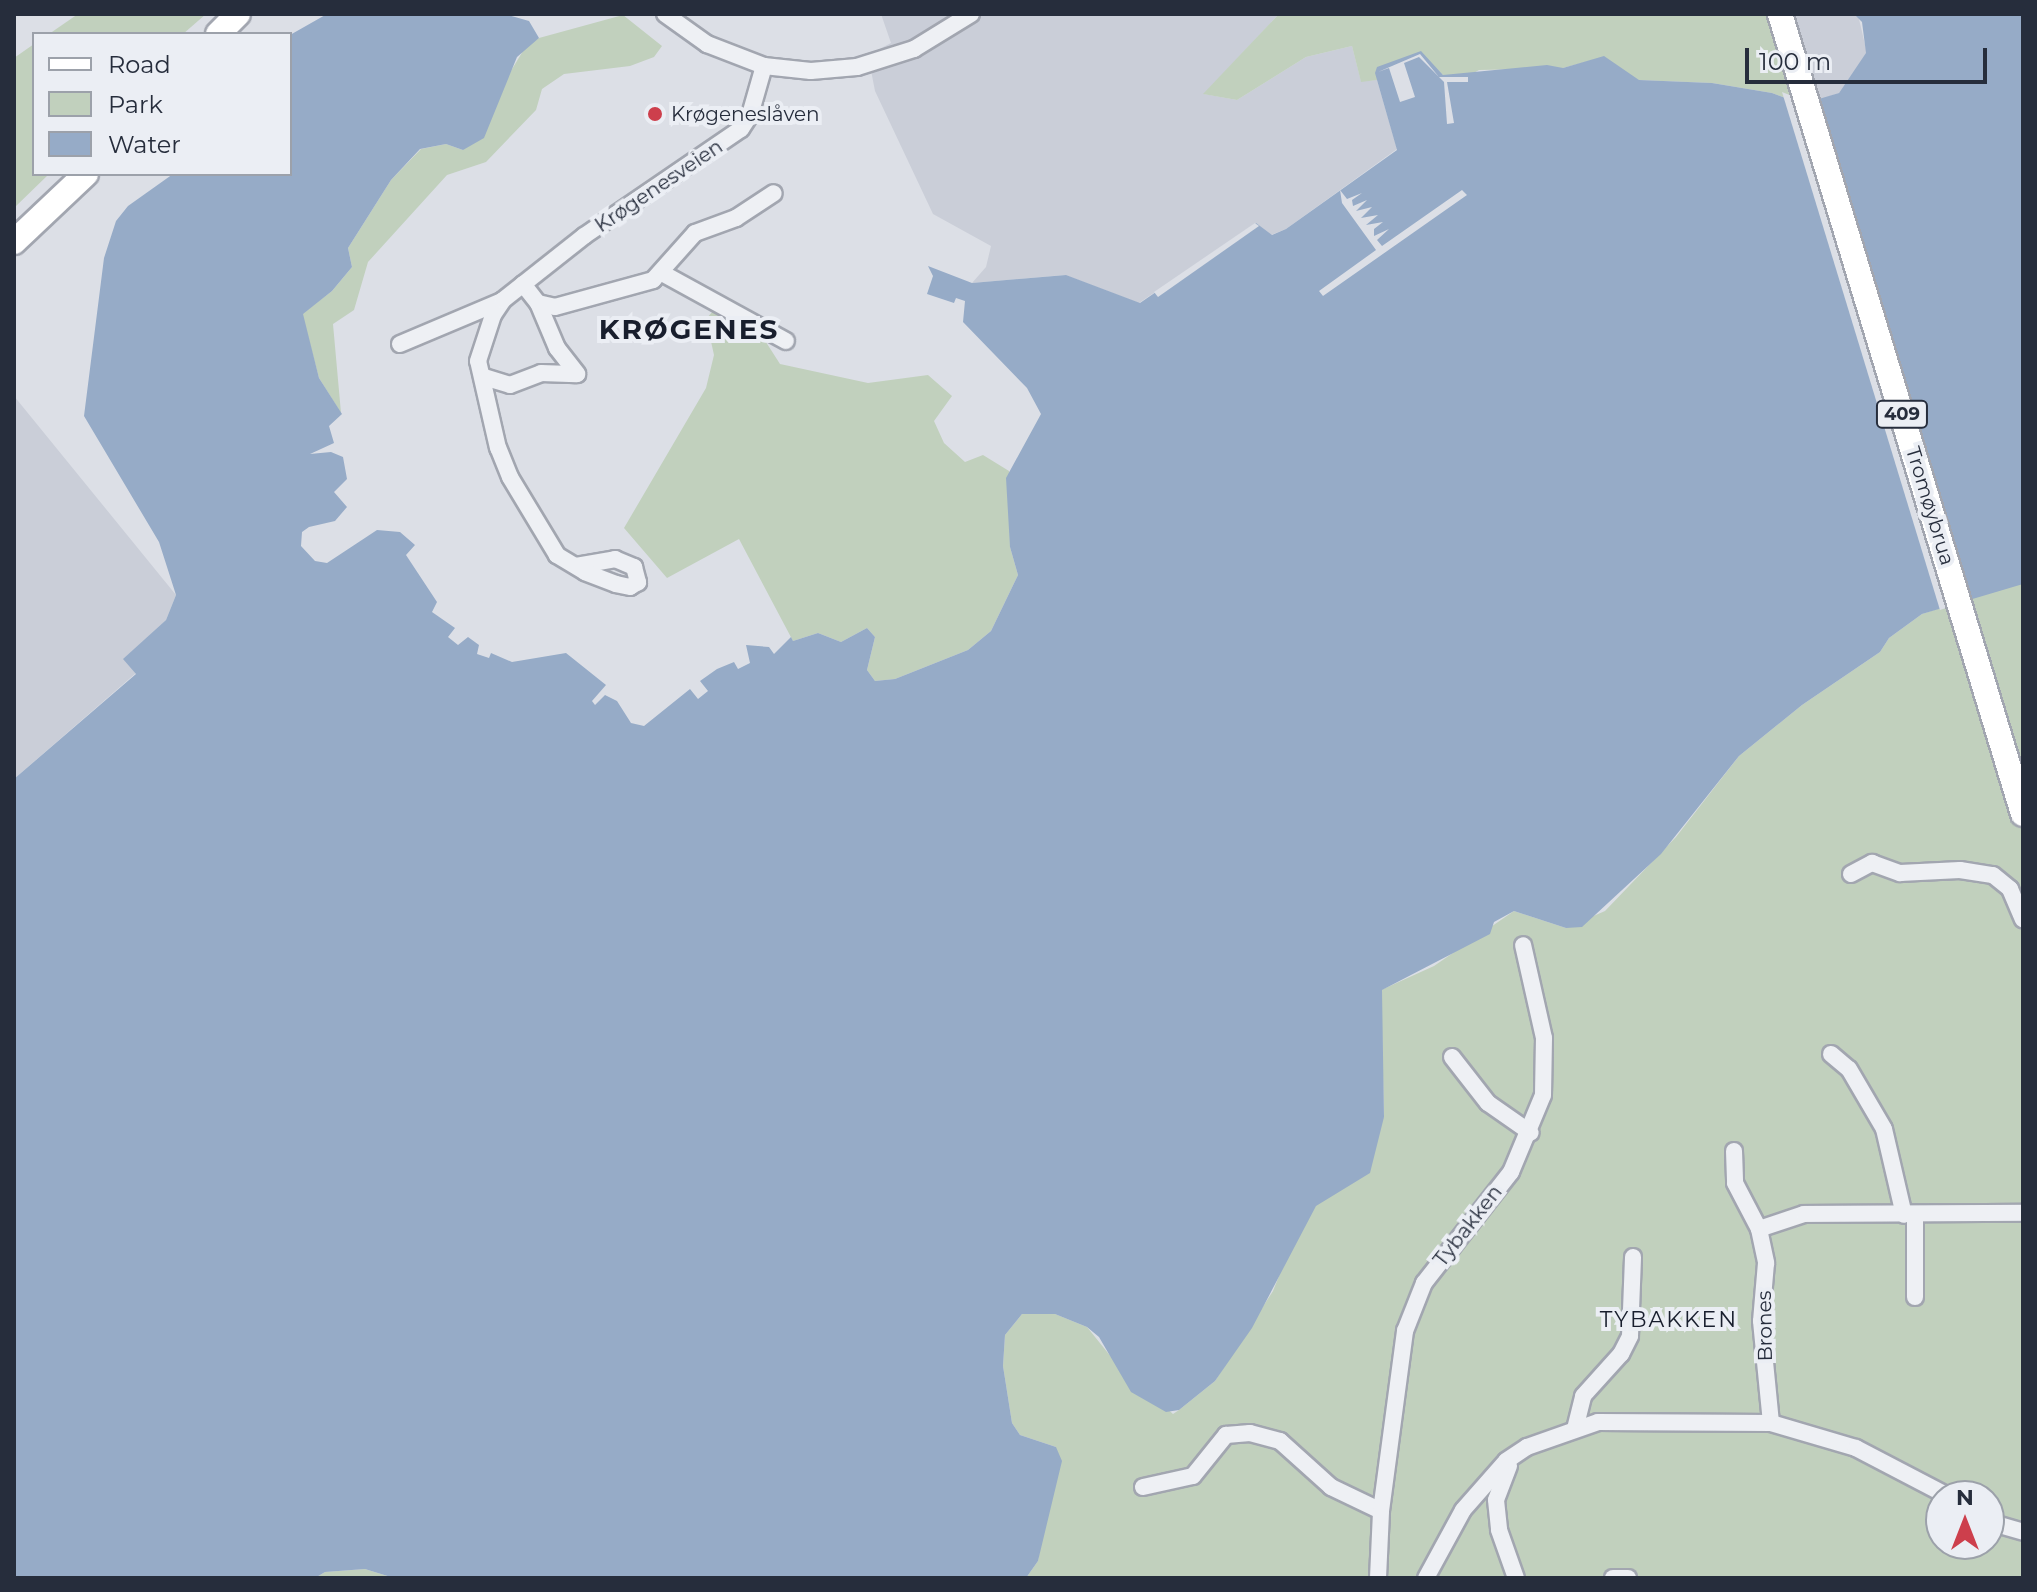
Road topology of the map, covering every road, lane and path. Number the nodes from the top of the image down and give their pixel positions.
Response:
1 (238, 14) edge
2 (665, 14) edge
3 (971, 14) edge
4 (1780, 14) edge
5 (220, 32) edge
6 (764, 66) junction
7 (84, 176) edge
8 (774, 193) dead end
9 (14, 242) edge
10 (664, 274) junction
11 (523, 284) junction
12 (503, 300) junction
13 (538, 303) junction
14 (786, 341) dead end
15 (400, 344) dead end
16 (484, 377) junction
17 (576, 566) dead end
18 (2023, 814) edge
19 (1851, 874) dead end
20 (2023, 919) edge
21 (1523, 945) dead end
22 (1831, 1054) dead end
23 (1452, 1057) dead end
24 (1531, 1133) junction
25 (1734, 1151) dead end
26 (2023, 1213) edge
27 (1910, 1215) junction
28 (1759, 1229) junction
29 (1633, 1257) dead end
30 (1915, 1297) dead end
31 (1771, 1423) junction
32 (1575, 1429) junction
33 (1506, 1461) junction
34 (1925, 1484) edge
35 (1143, 1487) dead end
36 (1381, 1511) junction
37 (1378, 1578) edge
38 (1426, 1578) edge
39 (1516, 1578) edge
40 (1613, 1578) edge
41 (1628, 1578) edge

1 - 5 main road
2 - 6 street
3 - 6 street
4 - 18 main road, Tromøybrua / 409
6 - 11 street, Krøgenesveien
7 - 9 main road
8 - 10 street
10 - 13 street
10 - 14 street
11 - 12 street, Krøgenesveien
11 - 13 street
12 - 15 street
12 - 16 street, Krøgenesveien
13 - 16 street
16 - 17 street, Krøgenesveien
19 - 20 street
21 - 24 street, Tybakken
22 - 27 street
23 - 24 street
24 - 36 street, Tybakken
25 - 28 street, Brones
26 - 27 street
27 - 28 street
27 - 30 street
28 - 31 street, Brones
29 - 32 street
31 - 32 street
31 - 34 street
32 - 33 street
33 - 38 street
33 - 39 street
35 - 36 street
36 - 37 street, Tybakken
40 - 41 street

